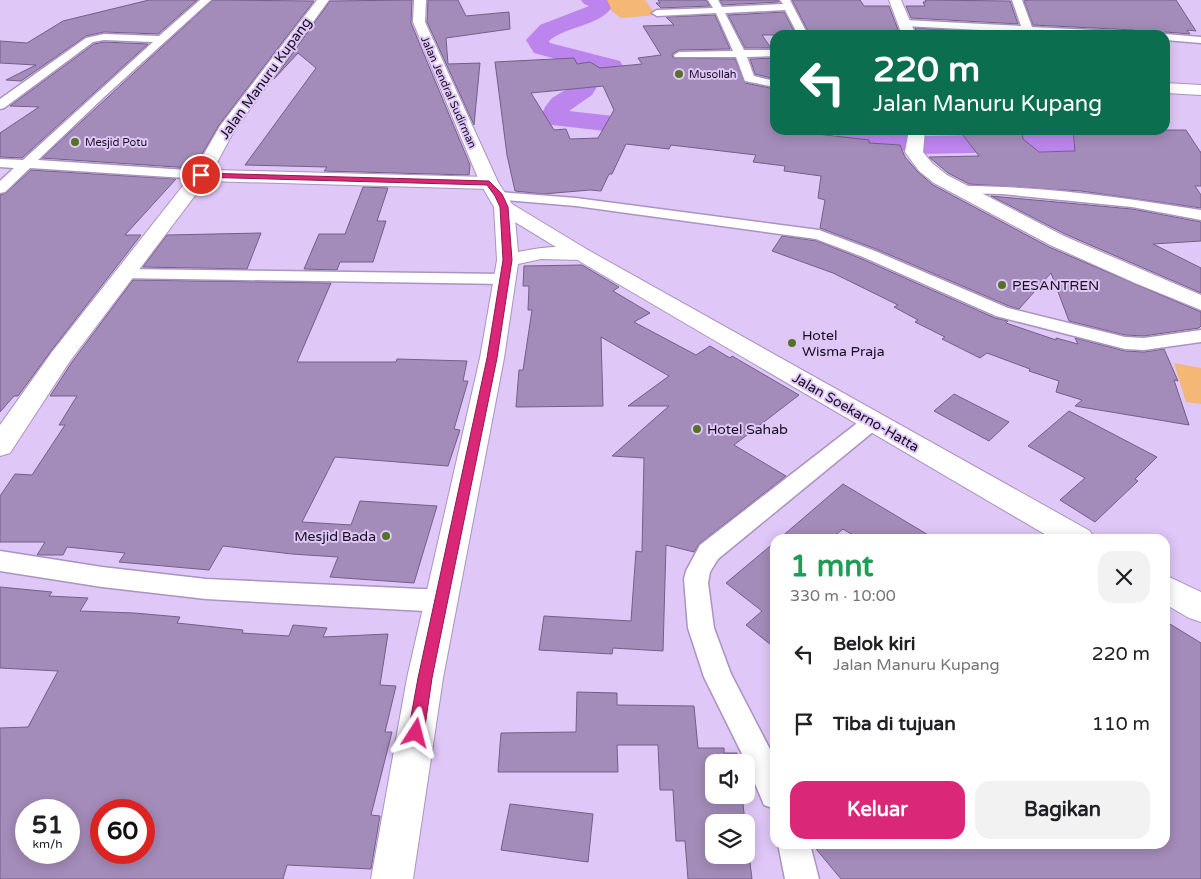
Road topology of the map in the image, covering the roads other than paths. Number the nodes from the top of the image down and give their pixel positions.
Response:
1 (206, 0) edge
2 (323, 0) edge
3 (420, 0) edge
4 (895, 0) edge
5 (1018, 0) edge
6 (787, 4) edge
7 (716, 5) edge
8 (657, 13) dead end
9 (1027, 28) junction
10 (906, 29) edge
11 (800, 30) edge
12 (1057, 30) edge
13 (1170, 37) edge
14 (161, 39) junction
15 (1201, 40) edge
16 (741, 53) junction
17 (770, 53) edge
18 (679, 54) dead end
19 (770, 83) edge
20 (1170, 88) edge
21 (1201, 90) edge
22 (0, 105) edge
23 (916, 138) edge
24 (0, 163) edge
25 (26, 164) junction
26 (201, 175) junction
27 (0, 189) edge
28 (960, 190) junction
29 (497, 195) junction
30 (1201, 215) edge
31 (581, 254) junction
32 (506, 270) junction
33 (124, 274) junction
34 (1201, 303) edge
35 (1201, 336) edge
36 (872, 422) junction
37 (0, 446) edge
38 (1069, 534) edge
39 (0, 561) edge
40 (1170, 591) edge
41 (443, 601) junction
42 (1201, 608) edge
43 (770, 781) edge
44 (795, 849) edge
45 (392, 879) edge
46 (802, 879) edge

1 - 14 street
2 - 26 main road, Jalan Manuru Kupang
3 - 29 main road, Jalan Jendral Sudirman
4 - 10 main road
5 - 9 street
6 - 7 street
6 - 11 street
7 - 8 street
7 - 16 street
9 - 10 street
9 - 12 street
13 - 15 street
14 - 22 street
14 - 25 street
16 - 17 street
16 - 18 street
16 - 19 street
20 - 21 main road
23 - 28 main road
24 - 25 street
25 - 26 street
25 - 27 street
26 - 29 main road
26 - 33 main road, Jalan Manuru Kupang
28 - 30 street
28 - 34 main road
29 - 31 main road
29 - 32 main road
29 - 35 street
31 - 32 main road
31 - 36 main road, Jalan Soekarno-Hatta
32 - 33 street
32 - 41 main road
33 - 37 main road, Jalan Manuru Kupang
36 - 38 main road, Jalan Soekarno-Hatta
36 - 43 street
39 - 41 street
40 - 42 main road
41 - 45 main road
44 - 46 street

